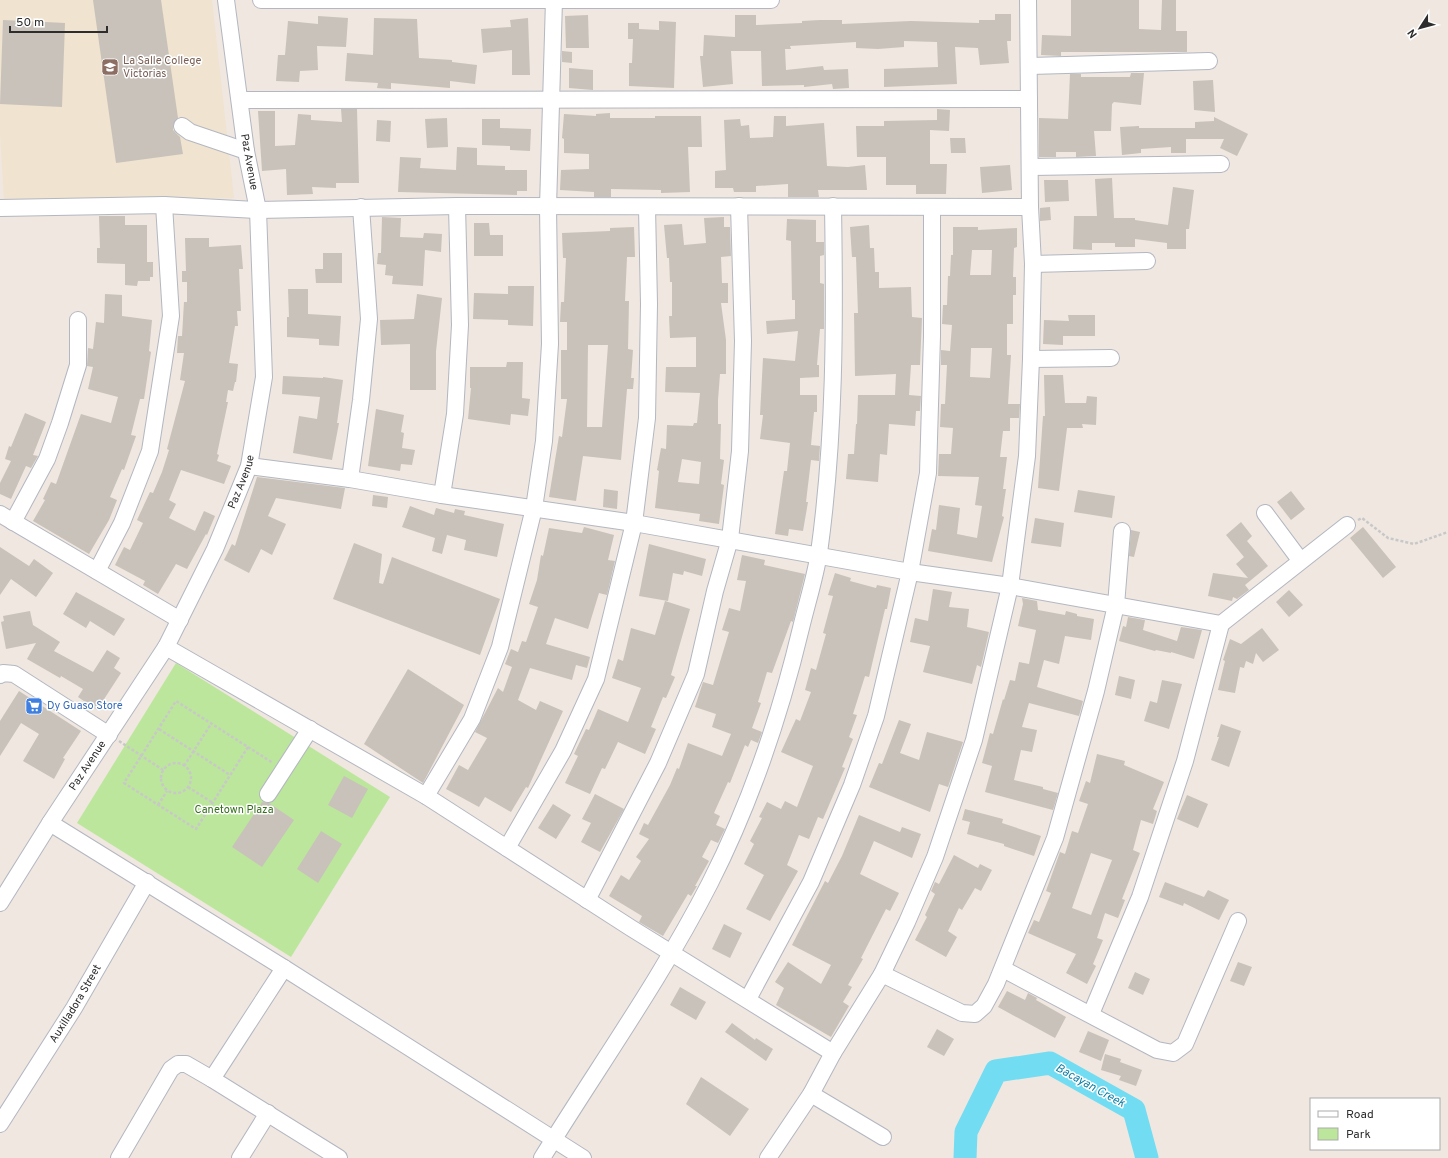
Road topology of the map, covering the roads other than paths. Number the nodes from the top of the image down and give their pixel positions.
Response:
1 (226, 0) edge
2 (261, 0) edge
3 (771, 0) edge
4 (1028, 0) edge
5 (554, 1) edge
6 (1209, 61) dead end
7 (1030, 66) junction
8 (1029, 99) junction
9 (240, 100) junction
10 (552, 101) junction
11 (182, 126) dead end
12 (246, 151) junction
13 (1221, 164) dead end
14 (1031, 167) junction
15 (164, 206) junction
16 (457, 206) junction
17 (739, 206) junction
18 (833, 206) junction
19 (361, 207) junction
20 (548, 207) junction
21 (647, 207) junction
22 (932, 207) junction
23 (1030, 207) junction
24 (0, 208) edge
25 (258, 210) junction
26 (1146, 261) dead end
27 (1033, 264) junction
28 (78, 320) dead end
29 (1111, 358) dead end
30 (1031, 359) junction
31 (249, 466) junction
32 (350, 479) junction
33 (442, 495) junction
34 (534, 508) junction
35 (1265, 513) dead end
36 (7, 518) edge
37 (634, 523) junction
38 (1347, 525) road end
39 (1122, 531) dead end
40 (730, 539) junction
41 (818, 556) junction
42 (1300, 560) junction
43 (97, 571) junction
44 (910, 572) junction
45 (1010, 586) junction
46 (1116, 605) junction
47 (180, 620) junction
48 (1221, 624) junction
49 (166, 647) junction
50 (0, 675) edge
51 (310, 730) junction
52 (109, 735) junction
53 (268, 794) dead end
54 (426, 796) junction
55 (50, 823) junction
56 (507, 848) junction
57 (147, 882) junction
58 (587, 900) junction
59 (0, 903) edge
60 (1238, 921) dead end
61 (671, 953) junction
62 (284, 968) junction
63 (1003, 969) junction
64 (882, 974) junction
65 (748, 1000) junction
66 (1091, 1014) junction
67 (833, 1053) junction
68 (212, 1079) junction
69 (811, 1094) junction
70 (268, 1113) junction
71 (0, 1124) edge
72 (883, 1137) dead end
73 (554, 1139) junction
74 (119, 1158) edge
75 (240, 1158) edge
76 (339, 1158) edge
77 (542, 1158) edge
78 (583, 1158) edge
79 (768, 1158) edge

1 - 9 street, Paz Avenue
2 - 5 street
3 - 5 street
4 - 7 street
5 - 10 street
6 - 7 street
7 - 8 street
8 - 10 street
8 - 14 street
9 - 10 street
9 - 12 street, Paz Avenue
10 - 20 street
11 - 12 street
12 - 25 street, Paz Avenue
13 - 14 street
14 - 23 street
15 - 24 street
15 - 25 street
15 - 43 street
16 - 19 street
16 - 20 street
16 - 33 street
17 - 18 street
17 - 21 street
17 - 40 street
18 - 22 street
18 - 41 street
19 - 25 street
19 - 32 street
20 - 21 street
20 - 34 street
21 - 37 street
22 - 23 street
22 - 44 street
23 - 27 street
25 - 31 street, Paz Avenue
26 - 27 street
27 - 30 street
28 - 36 street
29 - 30 street
30 - 45 street
31 - 32 street
31 - 47 street, Paz Avenue
32 - 33 street
33 - 34 street
34 - 37 street
34 - 54 street
35 - 42 street
36 - 43 street
37 - 40 street
37 - 56 street
38 - 42 street
39 - 46 street
40 - 41 street
40 - 58 street
41 - 44 street
41 - 61 street
42 - 48 street
43 - 47 street
44 - 45 street
44 - 65 street
45 - 46 street
45 - 64 street
46 - 48 street
46 - 63 street
47 - 49 street, Paz Avenue
48 - 66 street
49 - 51 street
49 - 52 street, Paz Avenue
50 - 52 street
51 - 53 street
51 - 54 street
52 - 55 street, Paz Avenue
54 - 56 street
55 - 57 street
55 - 59 street, Paz Avenue
56 - 58 street
57 - 62 street
57 - 71 street, Auxilladora Street
58 - 61 street
60 - 66 street
61 - 65 street
61 - 73 street
62 - 68 street
62 - 73 street
63 - 64 street
63 - 66 street
64 - 67 street
65 - 67 street
67 - 69 street
68 - 70 street
68 - 74 street
69 - 72 street
69 - 79 street
70 - 75 street
70 - 76 street
73 - 77 street
73 - 78 street

